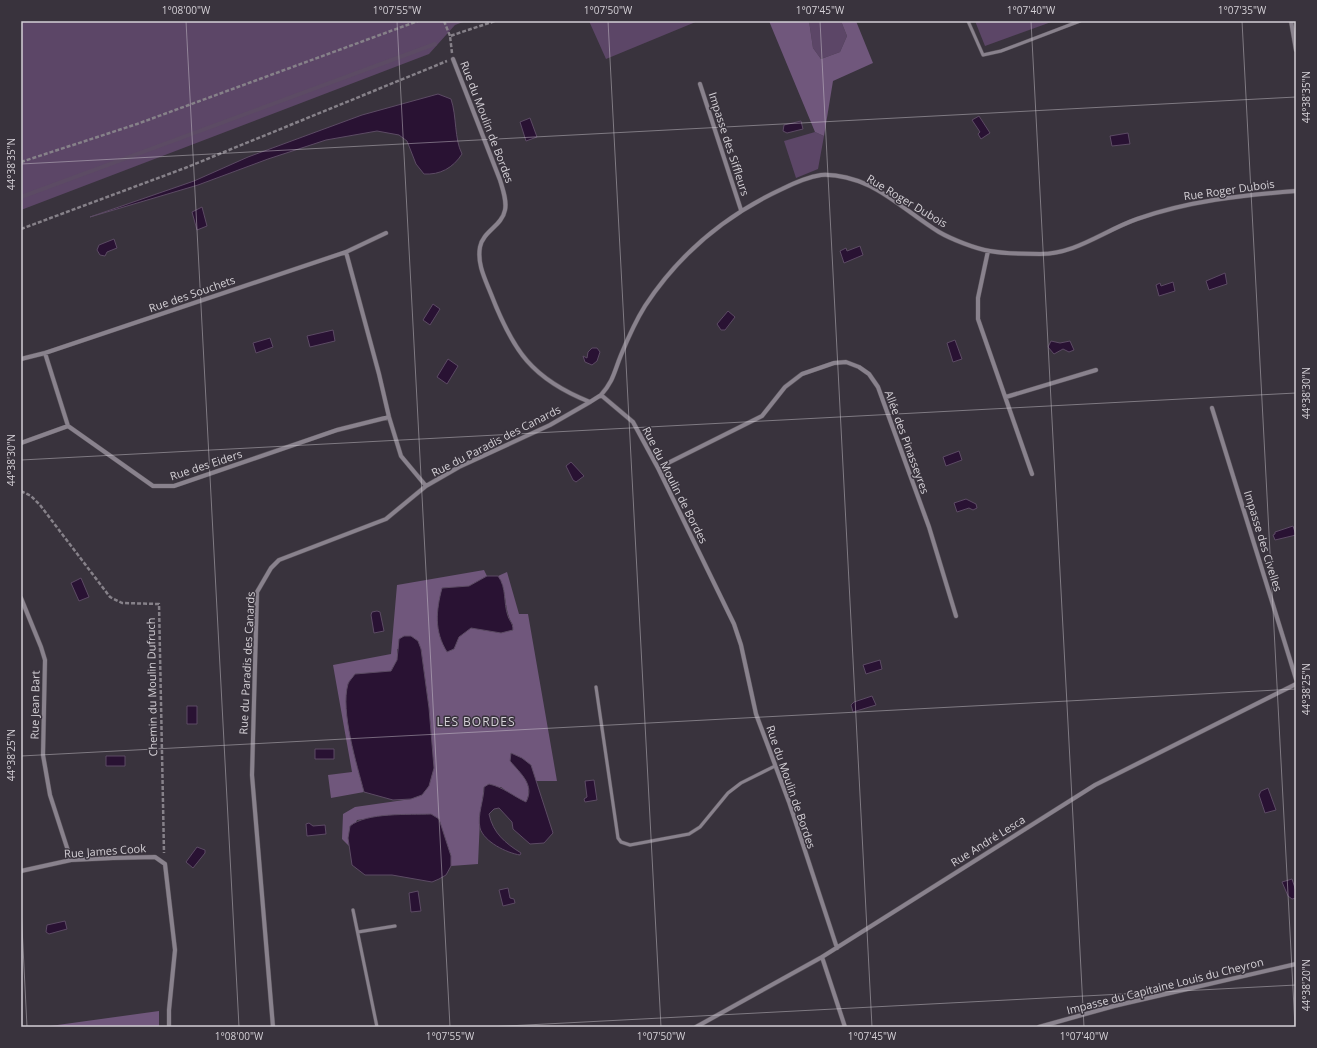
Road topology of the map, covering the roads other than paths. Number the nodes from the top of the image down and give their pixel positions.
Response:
1 (968, 21) edge
2 (1080, 21) edge
3 (1291, 21) edge
4 (1296, 50) edge
5 (453, 59) road end
6 (700, 84) dead end
7 (1296, 191) edge
8 (741, 210) junction
9 (386, 234) dead end
10 (988, 251) junction
11 (346, 252) junction
12 (45, 353) junction
13 (21, 359) edge
14 (1096, 370) dead end
15 (601, 396) junction
16 (1006, 397) junction
17 (590, 402) junction
18 (1212, 408) dead end
19 (389, 417) junction
20 (68, 426) junction
21 (21, 443) edge
22 (658, 468) junction
23 (1032, 474) dead end
24 (426, 486) junction
25 (21, 598) edge
26 (956, 616) dead end
27 (1296, 679) edge
28 (1296, 684) edge
29 (596, 687) dead end
30 (775, 766) junction
31 (71, 860) junction
32 (21, 871) edge
33 (353, 910) dead end
34 (395, 926) dead end
35 (358, 932) junction
36 (837, 948) junction
37 (822, 957) junction
38 (1296, 964) edge
39 (169, 1027) edge
40 (273, 1027) edge
41 (378, 1027) edge
42 (696, 1027) edge
43 (845, 1027) edge
44 (1039, 1027) edge

1 - 2 lane
3 - 4 street
5 - 17 street, Rue du Moulin de Bordes
6 - 8 street, Impasse des Siffleurs
7 - 10 street, Rue Roger Dubois
8 - 10 street, Rue Roger Dubois
8 - 15 street, Rue Roger Dubois
9 - 11 street, Rue des Souchets
10 - 16 street
11 - 12 street, Rue des Souchets
11 - 19 street
12 - 13 street, Rue des Souchets
12 - 20 street
14 - 16 street
15 - 17 street
15 - 22 street, Rue du Moulin de Bordes
16 - 23 street
17 - 24 street, Rue du Paradis des Canards
18 - 27 street, Impasse des Civelles
19 - 20 street, Rue des Eiders
19 - 24 street
20 - 21 street
22 - 26 street, Allée des Pinasseyres
22 - 30 street, Rue du Moulin de Bordes
24 - 40 street, Rue du Paradis des Canards
25 - 31 street, Rue Jean Bart
28 - 36 street, Rue André Lesca
29 - 30 lane
30 - 36 street, Rue du Moulin de Bordes
31 - 32 street, Rue James Cook
31 - 39 street, Rue James Cook
33 - 35 lane
34 - 35 lane
35 - 41 lane
36 - 37 street, Rue André Lesca
37 - 42 street, Rue André Lesca
37 - 43 street
38 - 44 street, Impasse du Capitaine Louis du Cheyron

